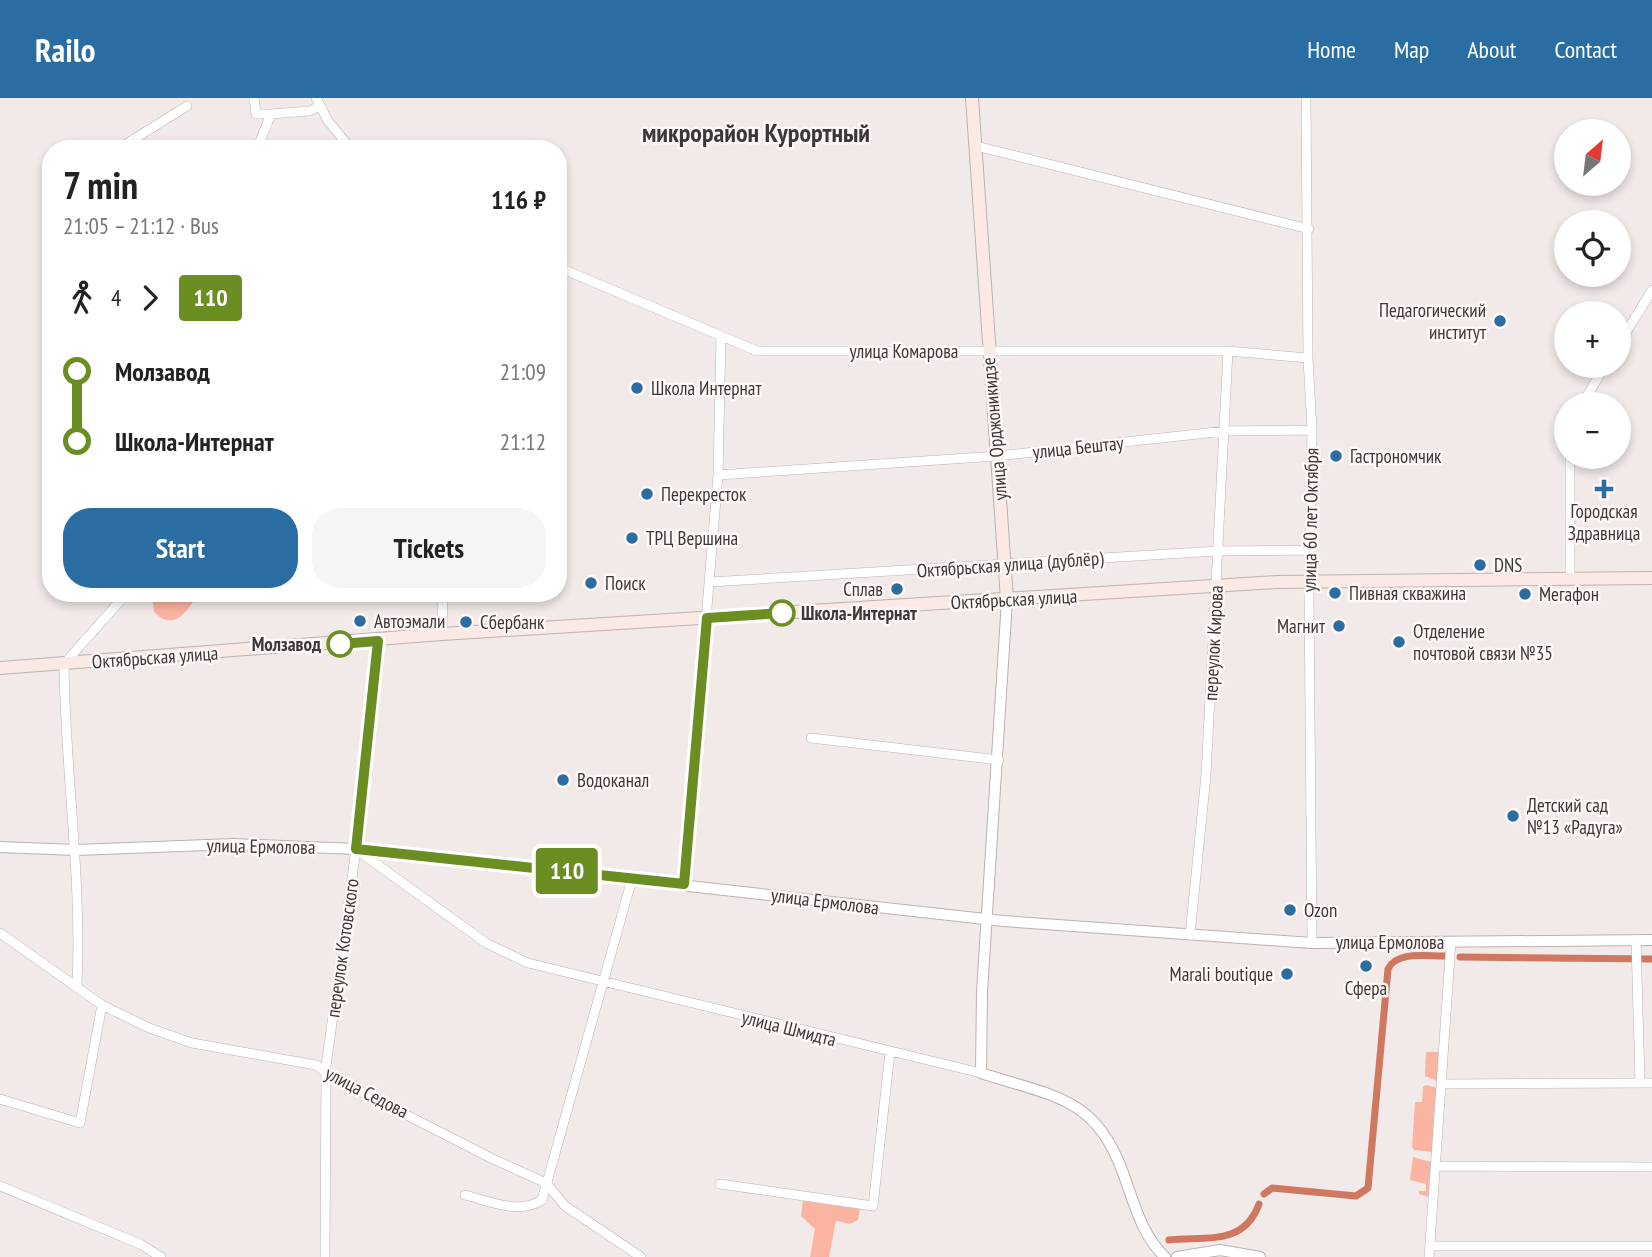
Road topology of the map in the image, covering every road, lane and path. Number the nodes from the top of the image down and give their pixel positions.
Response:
1 (254, 98) edge
2 (972, 98) edge
3 (1307, 98) edge
4 (317, 103) edge
5 (187, 106) dead end
6 (271, 114) junction
7 (132, 140) edge
8 (261, 140) edge
9 (344, 140) edge
10 (976, 146) junction
11 (1309, 229) junction
12 (567, 271) edge
13 (1652, 290) edge
14 (1631, 324) edge
15 (720, 338) junction
16 (988, 351) junction
17 (1228, 351) junction
18 (1308, 358) junction
19 (1312, 430) junction
20 (1226, 431) junction
21 (997, 456) junction
22 (1570, 469) edge
23 (718, 475) junction
24 (1310, 550) junction
25 (1218, 551) junction
26 (1004, 564) junction
27 (1570, 578) junction
28 (1652, 578) edge
29 (1309, 581) junction
30 (710, 582) junction
31 (1216, 587) junction
32 (1007, 600) junction
33 (119, 602) edge
34 (443, 602) edge
35 (707, 618) junction
36 (442, 634) junction
37 (378, 641) junction
38 (64, 664) junction
39 (0, 668) edge
40 (811, 738) dead end
41 (999, 760) junction
42 (0, 847) edge
43 (356, 849) junction
44 (76, 850) junction
45 (632, 879) junction
46 (684, 884) junction
47 (988, 919) junction
48 (0, 933) edge
49 (1190, 935) junction
50 (1652, 940) edge
51 (1312, 943) junction
52 (1636, 945) junction
53 (1451, 946) junction
54 (604, 983) junction
55 (77, 985) junction
56 (102, 1005) junction
57 (890, 1052) junction
58 (327, 1073) junction
59 (981, 1073) junction
60 (1640, 1082) junction
61 (1652, 1083) edge
62 (1443, 1084) junction
63 (0, 1099) edge
64 (1437, 1166) junction
65 (1652, 1167) edge
66 (546, 1182) junction
67 (720, 1184) dead end
68 (0, 1186) edge
69 (465, 1195) dead end
70 (1430, 1246) junction
71 (1652, 1246) edge
72 (1582, 1252) edge
73 (161, 1257) edge
74 (325, 1257) edge
75 (642, 1257) edge
76 (1165, 1257) edge
77 (1177, 1257) edge
78 (1260, 1257) edge
79 (1429, 1257) edge

1 - 6 street
2 - 10 main road, улица Орджоникидзе
3 - 11 street, улица 60 лет Октября
4 - 6 street
4 - 9 street
5 - 7 street
6 - 8 street
10 - 11 street
10 - 16 main road, улица Орджоникидзе
11 - 18 street, улица 60 лет Октября
12 - 15 street, улица Комарова
13 - 14 street
15 - 16 street, улица Комарова
15 - 23 street
16 - 17 street, улица Комарова
16 - 21 main road, улица Орджоникидзе
17 - 18 street, улица Комарова
17 - 20 street, переулок Кирова
18 - 19 street, улица 60 лет Октября
19 - 20 street, улица Бештау
19 - 24 street, улица 60 лет Октября
20 - 21 street, улица Бештау
20 - 25 street, переулок Кирова
21 - 23 street, улица Бештау
21 - 26 main road, улица Орджоникидзе
22 - 27 street
23 - 30 street
24 - 25 street, Октябрьская улица (дублёр)
24 - 29 street, улица 60 лет Октября
25 - 26 street, Октябрьская улица (дублёр)
25 - 31 street, переулок Кирова
26 - 30 street, Октябрьская улица (дублёр)
26 - 32 main road, улица Орджоникидзе
27 - 28 main road, Октябрьская улица
27 - 29 main road, Октябрьская улица
29 - 31 main road, Октябрьская улица
29 - 51 street, улица 60 лет Октября
30 - 35 street
31 - 32 main road, Октябрьская улица
31 - 49 street, переулок Кирова
32 - 35 main road, Октябрьская улица
32 - 41 street, улица Орджоникидзе
33 - 38 street
34 - 36 street
35 - 36 main road, Октябрьская улица
35 - 46 street
36 - 37 main road, Октябрьская улица
37 - 38 main road, Октябрьская улица
37 - 43 street, переулок Котовского
38 - 39 main road, Октябрьская улица
38 - 44 street
40 - 41 street
41 - 47 street, улица Орджоникидзе
42 - 44 street, улица Ермолова
43 - 44 street, улица Ермолова
43 - 45 street, улица Ермолова
43 - 54 street, улица Шмидта
43 - 58 street, переулок Котовского
44 - 55 street
45 - 46 street, улица Ермолова
45 - 54 street
46 - 47 street, улица Ермолова
47 - 49 street, улица Ермолова
47 - 59 street, улица Орджоникидзе
48 - 55 street, улица Седова
49 - 51 street, улица Ермолова
50 - 52 street, улица Ермолова
51 - 53 street, улица Ермолова
52 - 53 street, улица Ермолова
52 - 60 street
53 - 62 street
54 - 57 street, улица Шмидта
54 - 66 street
55 - 56 street, улица Седова
56 - 58 street, улица Седова
56 - 63 street
57 - 59 street, улица Шмидта
57 - 67 street
58 - 66 street, улица Седова
58 - 74 street, переулок Котовского
59 - 76 street, улица Шмидта
60 - 61 street
60 - 62 street
62 - 64 street
64 - 65 street
64 - 70 street
66 - 69 street
66 - 75 street, улица Седова
68 - 73 street
70 - 72 street
70 - 79 street
71 - 72 street
77 - 78 street

